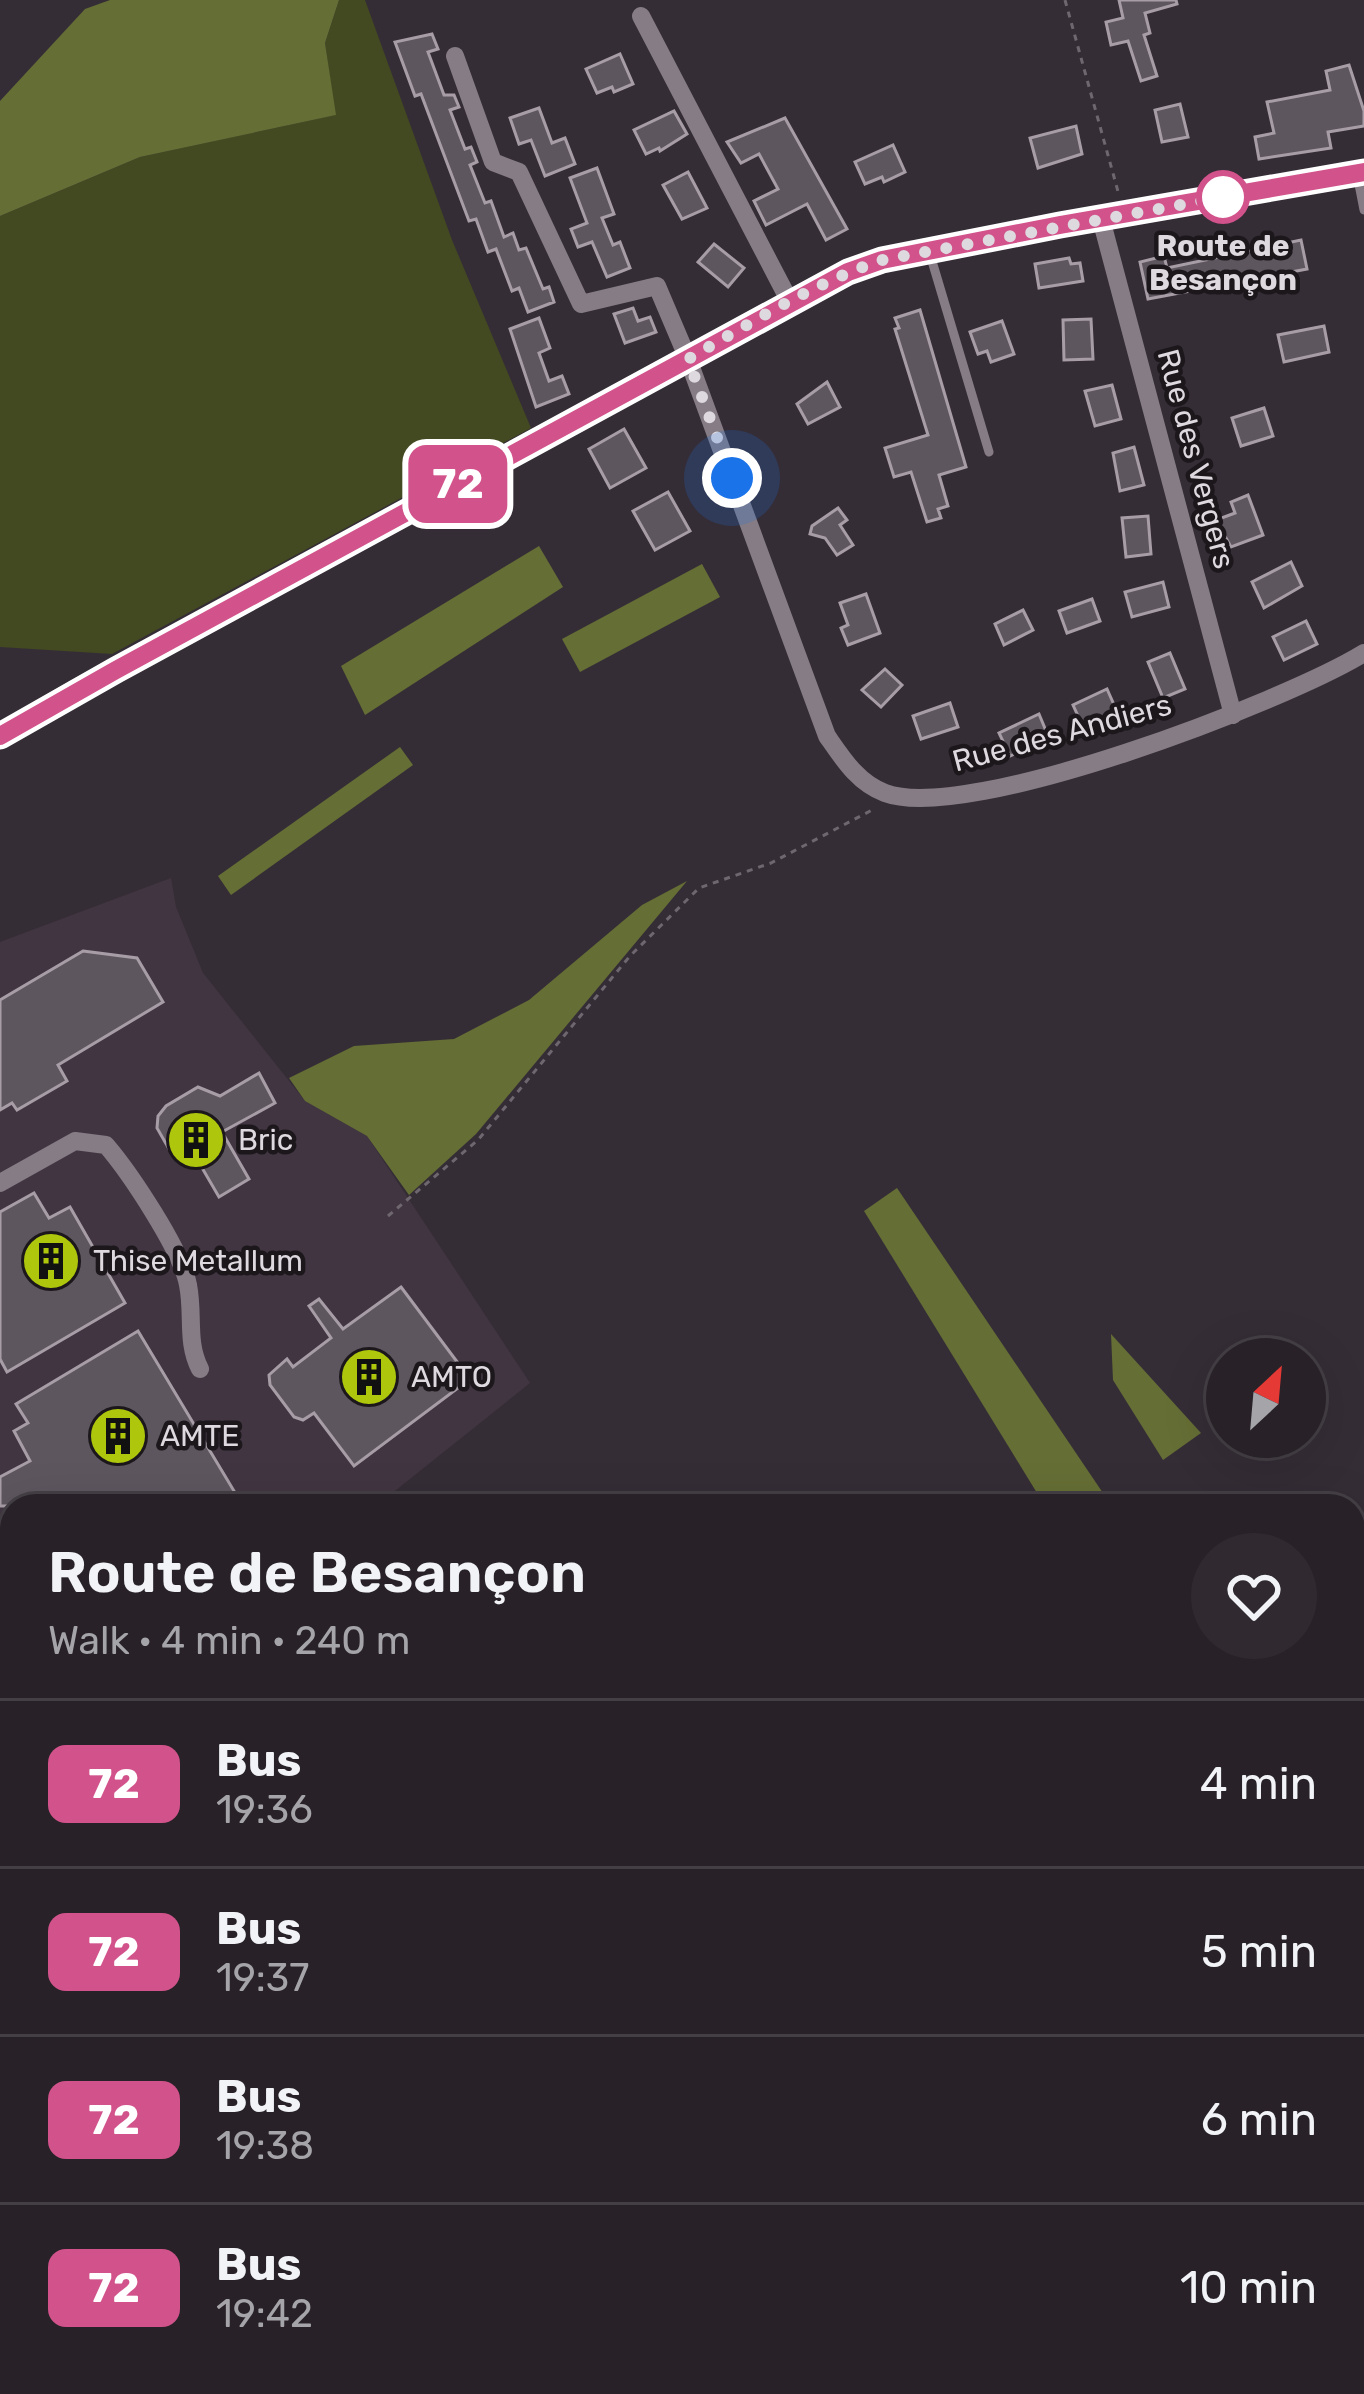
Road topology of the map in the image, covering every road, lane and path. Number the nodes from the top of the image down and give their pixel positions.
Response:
1 (1065, 0) edge
2 (641, 16) dead end
3 (455, 56) dead end
4 (1360, 173) edge
5 (1364, 209) edge
6 (1112, 217) junction
7 (928, 251) junction
8 (790, 302) junction
9 (688, 359) junction
10 (989, 452) dead end
11 (1364, 653) edge
12 (1233, 715) junction
13 (0, 736) edge
14 (884, 793) junction
15 (0, 1184) edge
16 (388, 1216) dead end
17 (200, 1370) dead end

1 - 6 path
2 - 8 street
3 - 9 street
4 - 5 lane
4 - 6 street
6 - 7 street
6 - 12 street, Rue des Vergers
7 - 8 street
7 - 10 lane
8 - 9 street
9 - 13 street
9 - 14 street
11 - 12 street, Rue des Andiers
12 - 14 street, Rue des Andiers
14 - 16 path
15 - 17 street

